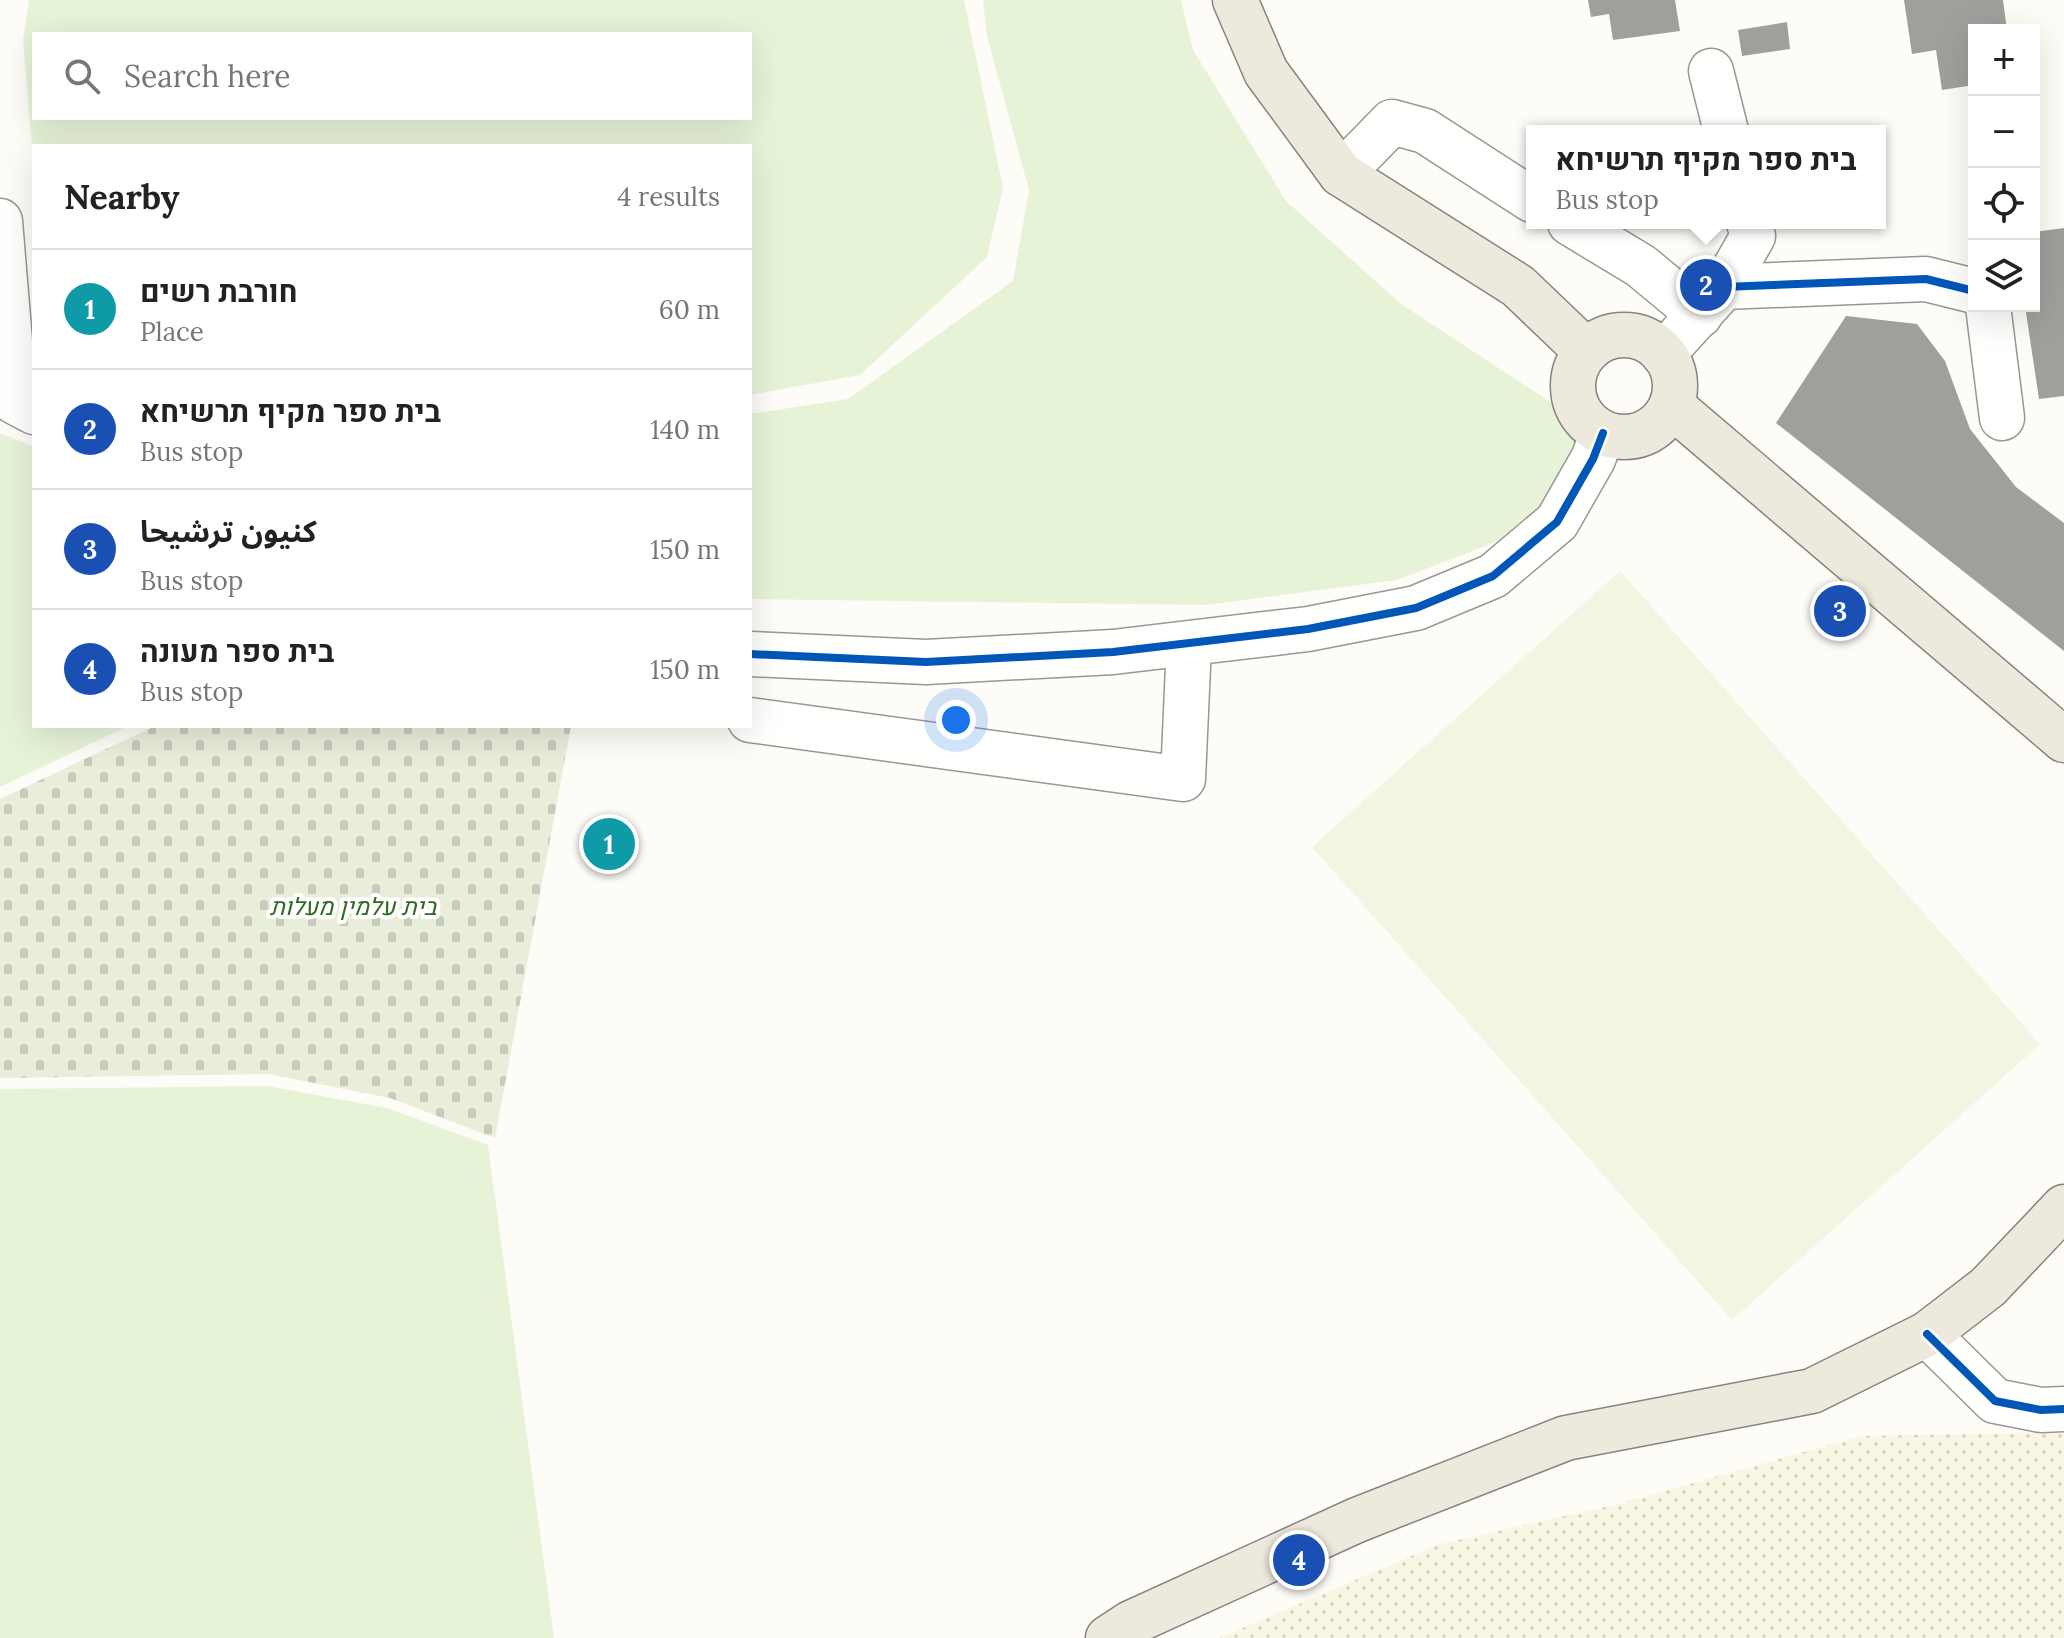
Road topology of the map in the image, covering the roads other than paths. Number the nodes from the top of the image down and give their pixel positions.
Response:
1 (1235, 0) edge
2 (1711, 71) dead end
3 (1724, 125) edge
4 (1341, 174) junction
5 (1526, 196) edge
6 (0, 221) edge
7 (1580, 229) edge
8 (1751, 229) edge
9 (1968, 290) edge
10 (1712, 301) junction
11 (1989, 312) edge
12 (1586, 351) junction
13 (1663, 354) junction
14 (1672, 406) junction
15 (25, 407) edge
16 (2002, 418) dead end
17 (1603, 433) junction
18 (1189, 644) junction
19 (752, 654) edge
20 (752, 720) edge
21 (2064, 740) edge
22 (2064, 1207) edge
23 (1927, 1334) junction
24 (2064, 1409) edge
25 (1124, 1633) edge

1 - 4 main road
2 - 3 street
4 - 5 street
4 - 12 main road
6 - 15 street
7 - 10 street
8 - 10 street
9 - 10 street
10 - 13 street
11 - 16 street
12 - 13 main road
12 - 17 main road
13 - 14 main road
14 - 17 main road
14 - 21 main road
17 - 18 street
18 - 19 street
18 - 20 street
22 - 23 main road
23 - 24 street
23 - 25 main road

